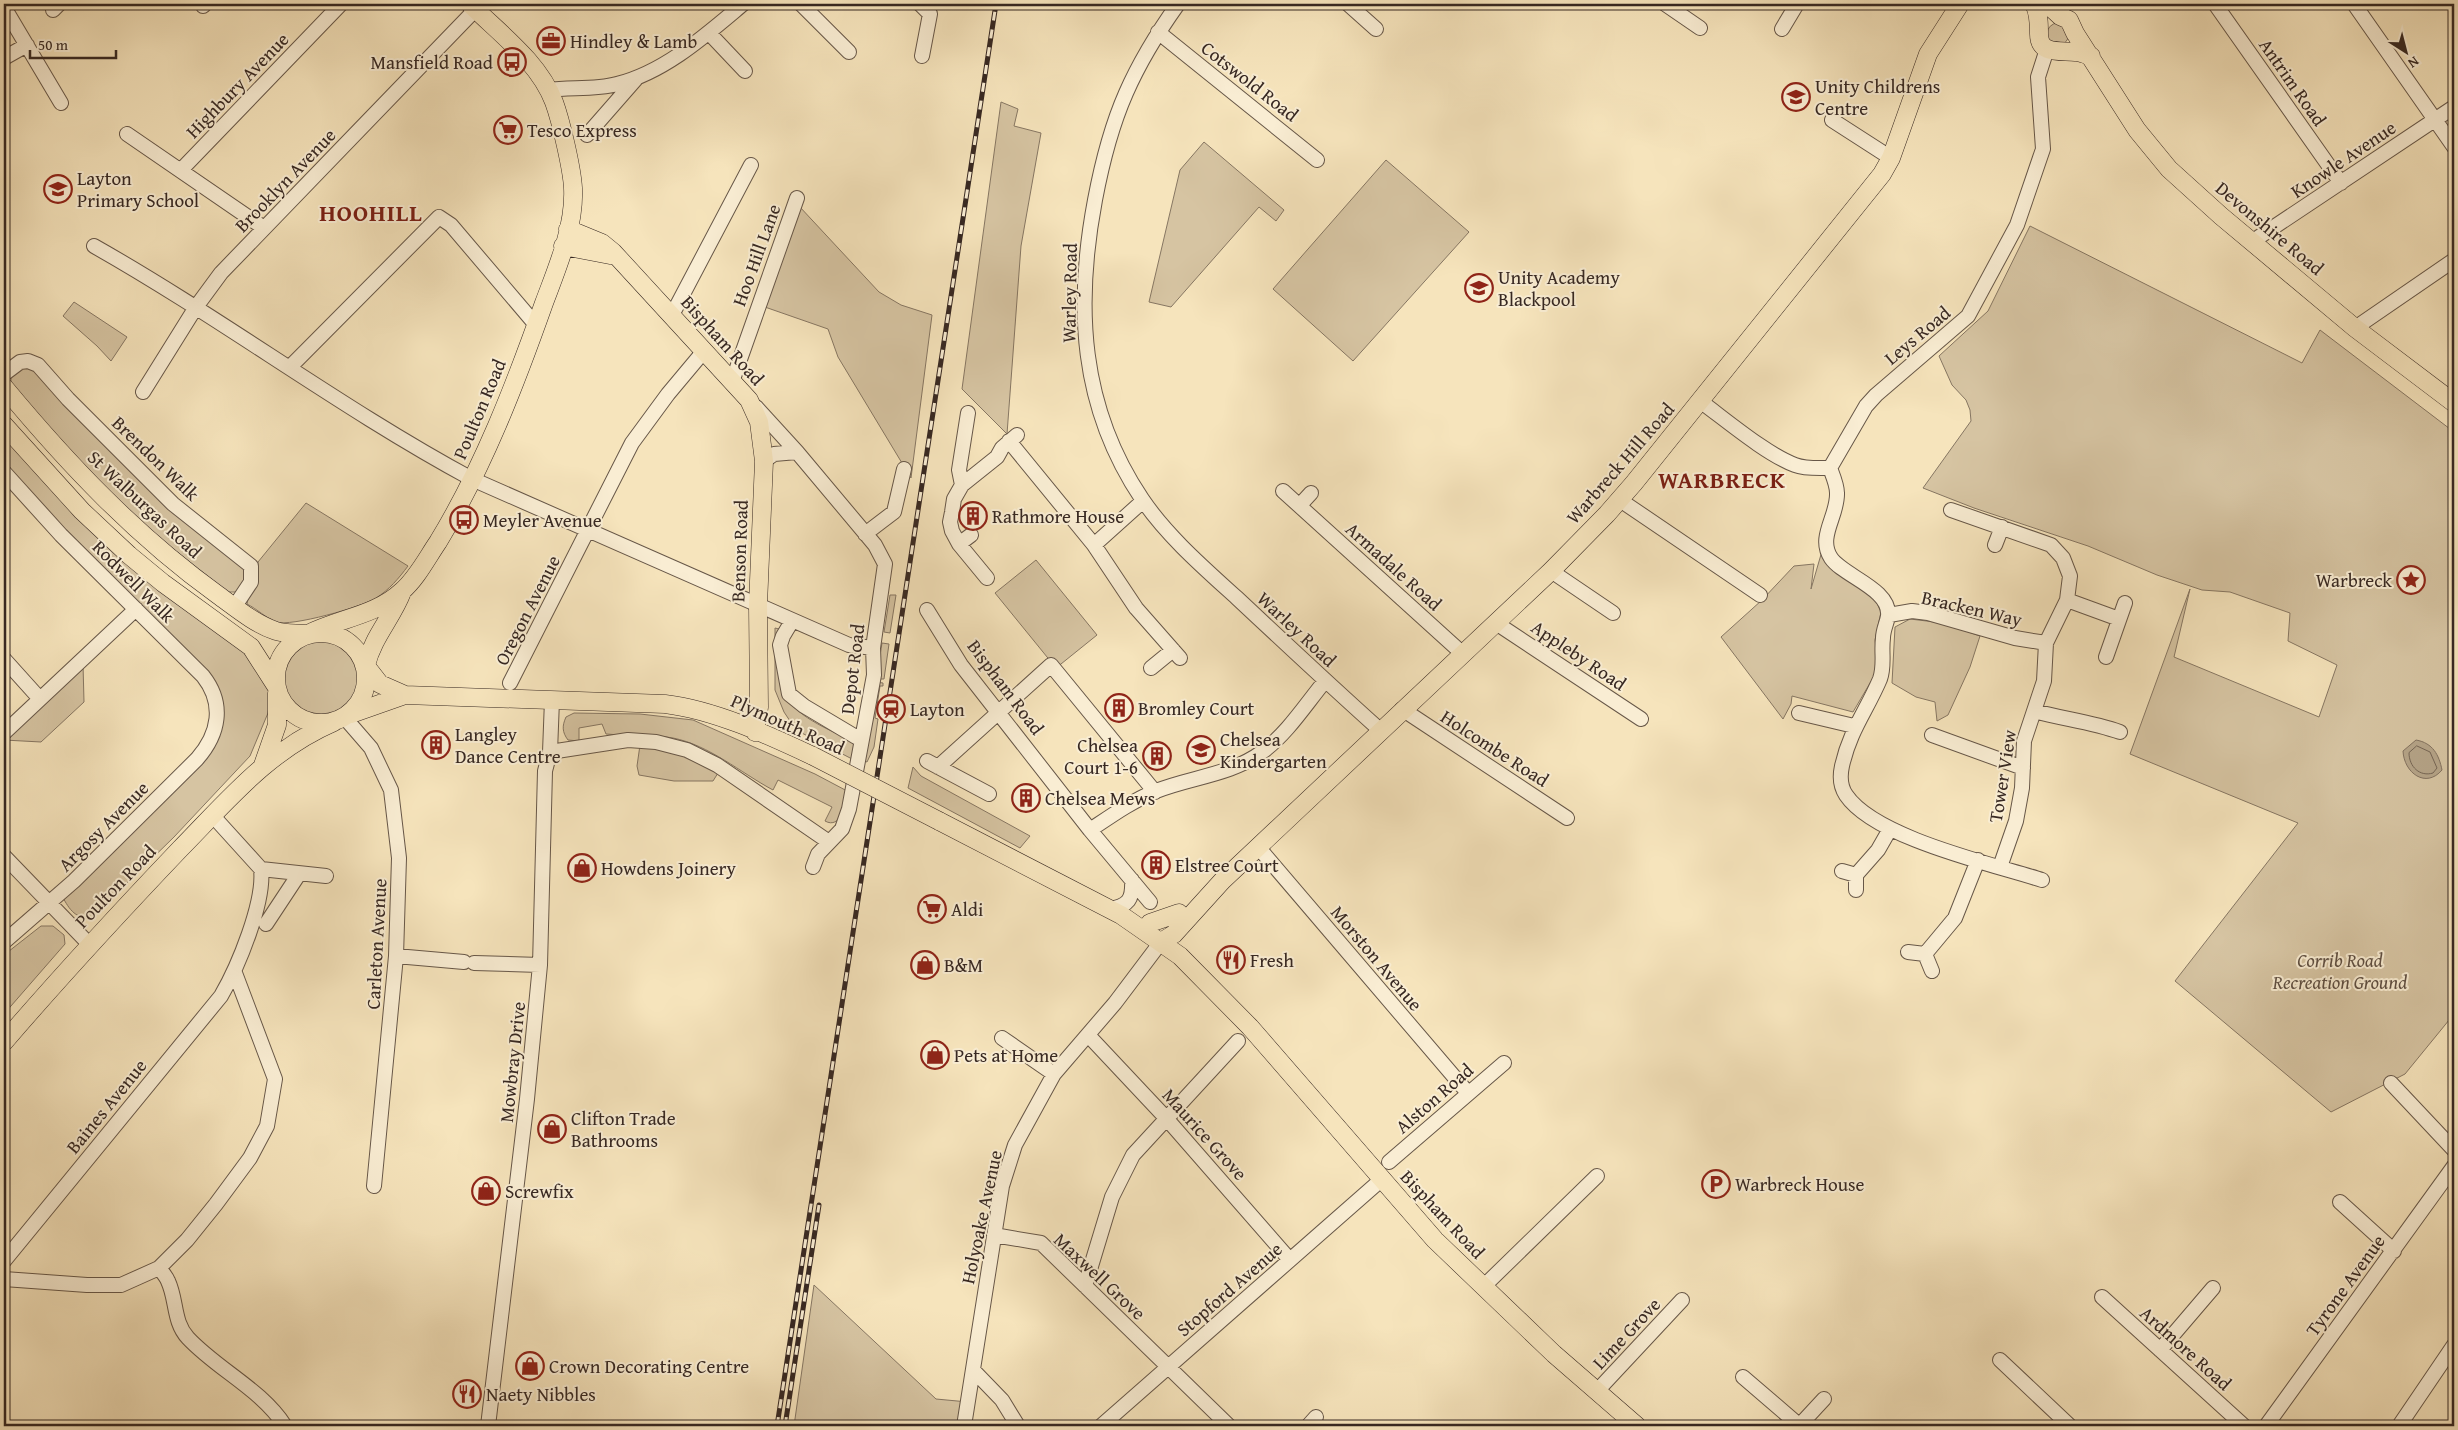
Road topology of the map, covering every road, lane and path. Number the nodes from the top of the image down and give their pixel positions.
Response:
1 (341, 4) edge
2 (743, 4) edge
3 (801, 4) edge
4 (920, 4) edge
5 (1178, 4) edge
6 (1348, 4) edge
7 (1665, 4) edge
8 (1797, 4) edge
9 (1960, 4) edge
10 (2034, 4) edge
11 (2215, 4) edge
12 (2354, 4) edge
13 (4, 7) edge
14 (472, 7) edge
15 (2053, 10) edge
16 (2040, 26) junction
17 (1700, 28) dead end
18 (1376, 29) dead end
19 (1782, 29) dead end
20 (1158, 32) junction
21 (709, 33) junction
22 (2075, 33) junction
23 (27, 45) junction
24 (2046, 49) junction
25 (2064, 51) junction
26 (850, 52) dead end
27 (922, 56) dead end
28 (2091, 56) junction
29 (4, 58) edge
30 (745, 71) dead end
31 (636, 78) junction
32 (548, 90) junction
33 (61, 102) dead end
34 (2454, 107) edge
35 (1832, 120) dead end
36 (2435, 120) junction
37 (127, 134) dead end
38 (587, 135) dead end
39 (2454, 147) edge
40 (1891, 158) junction
41 (1317, 160) dead end
42 (751, 165) dead end
43 (181, 170) junction
44 (2341, 183) junction
45 (797, 198) dead end
46 (264, 228) junction
47 (568, 229) junction
48 (2253, 242) junction
49 (94, 246) dead end
50 (564, 246) junction
51 (617, 256) junction
52 (2454, 260) edge
53 (196, 307) junction
54 (672, 314) junction
55 (536, 325) junction
56 (2355, 328) junction
57 (704, 351) junction
58 (290, 367) junction
59 (4, 374) edge
60 (732, 382) junction
61 (4, 387) edge
62 (143, 392) dead end
63 (749, 400) junction
64 (1700, 401) junction
65 (2454, 403) edge
66 (968, 413) dead end
67 (4, 425) edge
68 (798, 452) junction
69 (764, 461) junction
70 (1830, 468) junction
71 (904, 469) dead end
72 (4, 472) edge
73 (472, 479) junction
74 (962, 485) junction
75 (1283, 491) dead end
76 (1311, 493) dead end
77 (1620, 500) junction
78 (1143, 501) junction
79 (1300, 505) junction
80 (1950, 510) dead end
81 (2002, 528) junction
82 (587, 529) junction
83 (865, 534) junction
84 (970, 535) dead end
85 (959, 544) junction
86 (1094, 544) junction
87 (1995, 546) dead end
88 (1552, 571) junction
89 (987, 578) dead end
90 (884, 582) joint
91 (402, 592) junction
92 (1760, 595) dead end
93 (2067, 600) junction
94 (2124, 604) dead end
95 (758, 605) junction
96 (235, 606) junction
97 (136, 609) junction
98 (927, 610) dead end
99 (1612, 613) dead end
100 (1889, 615) junction
101 (2119, 619) junction
102 (792, 620) junction
103 (1496, 623) junction
104 (307, 634) junction
105 (2046, 644) junction
106 (873, 648) junction
107 (1463, 654) junction
108 (2106, 657) dead end
109 (4, 659) edge
110 (366, 665) junction
111 (1151, 668) dead end
112 (1325, 681) junction
113 (510, 683) dead end
114 (276, 688) junction
115 (405, 695) junction
116 (40, 699) junction
117 (552, 700) junction
118 (759, 707) junction
119 (1402, 709) junction
120 (2034, 711) junction
121 (998, 713) junction
122 (1800, 713) dead end
123 (343, 718) junction
124 (1641, 719) dead end
125 (216, 726) joint
126 (1854, 726) junction
127 (1380, 730) junction
128 (756, 732) junction
129 (2120, 732) dead end
130 (4, 733) edge
131 (1932, 735) dead end
132 (862, 739) junction
133 (778, 740) junction
134 (550, 752) junction
135 (263, 764) junction
136 (2023, 768) junction
137 (1155, 792) junction
138 (989, 794) dead end
139 (213, 816) junction
140 (1566, 818) dead end
141 (1890, 829) junction
142 (1090, 830) junction
143 (829, 842) junction
144 (1258, 847) junction
145 (4, 856) edge
146 (1978, 860) junction
147 (813, 867) dead end
148 (2000, 867) junction
149 (260, 869) junction
150 (1842, 871) dead end
151 (298, 874) junction
152 (1856, 874) junction
153 (326, 876) dead end
154 (1132, 880) junction
155 (2042, 880) dead end
156 (1222, 881) junction
157 (1856, 890) dead end
158 (1150, 902) dead end
159 (50, 903) junction
160 (1115, 912) junction
161 (266, 924) dead end
162 (1162, 932) junction
163 (4, 942) edge
164 (89, 944) junction
165 (1908, 952) dead end
166 (1925, 954) junction
167 (396, 956) junction
168 (540, 965) junction
169 (1932, 971) dead end
170 (235, 973) junction
171 (1088, 1035) junction
172 (1002, 1038) dead end
173 (1238, 1040) dead end
174 (4, 1042) edge
175 (1504, 1063) dead end
176 (1054, 1074) junction
177 (2390, 1083) dead end
178 (1468, 1093) junction
179 (1166, 1118) junction
180 (2454, 1150) edge
181 (1388, 1162) dead end
182 (2454, 1166) edge
183 (1597, 1176) dead end
184 (1381, 1180) junction
185 (374, 1186) dead end
186 (2340, 1202) dead end
187 (994, 1235) junction
188 (2394, 1251) junction
189 (1290, 1260) junction
190 (4, 1261) edge
191 (159, 1268) junction
192 (4, 1279) edge
193 (1085, 1286) junction
194 (1483, 1287) junction
195 (2213, 1288) dead end
196 (2102, 1298) dead end
197 (1682, 1300) dead end
198 (2454, 1345) edge
199 (2160, 1350) junction
200 (2000, 1360) dead end
201 (1168, 1367) junction
202 (973, 1370) junction
203 (1742, 1376) dead end
204 (1597, 1391) junction
205 (1824, 1399) dead end
206 (285, 1426) edge
207 (488, 1426) edge
208 (964, 1426) edge
209 (1018, 1426) edge
210 (1101, 1426) edge
211 (1229, 1426) edge
212 (1638, 1426) edge
213 (1799, 1426) edge
214 (2070, 1426) edge
215 (2244, 1426) edge
216 (2266, 1426) edge
217 (2399, 1426) edge

1 - 43 street, Highbury Avenue
2 - 21 street
3 - 26 street
4 - 27 street
5 - 20 street, Warley Road
6 - 18 street
7 - 17 street
8 - 19 street
9 - 40 main road, Warbreck Hill Road
10 - 16 main road
11 - 44 street, Antrim Road
12 - 36 street
13 - 23 street
14 - 32 main road, Poulton Road
14 - 46 street, Brooklyn Avenue
15 - 16 main road, Devonshire Road
15 - 22 main road, Devonshire Road
16 - 24 main road
20 - 41 street, Cotswold Road
20 - 78 street, Warley Road
21 - 30 street
21 - 31 street
22 - 25 main road
22 - 28 main road, Devonshire Road
23 - 29 street
23 - 33 street
24 - 25 main road
24 - 70 street, Leys Road
25 - 28 main road
28 - 48 main road, Devonshire Road
31 - 32 street
31 - 38 street
32 - 47 main road, Poulton Road
34 - 36 street, Knowle Avenue
35 - 40 street
36 - 39 street
36 - 44 street, Knowle Avenue
37 - 43 street
40 - 64 main road, Warbreck Hill Road
42 - 54 street
43 - 46 street
44 - 48 street, Knowle Avenue
45 - 60 street, Hoo Hill Lane
46 - 53 street, Brooklyn Avenue
47 - 50 main road, Poulton Road
47 - 51 main road, Bispham Road
48 - 56 main road, Devonshire Road
49 - 53 street
50 - 51 main road
50 - 55 main road, Poulton Road
51 - 54 main road, Bispham Road
52 - 56 street
53 - 58 street
53 - 62 street, Brooklyn Avenue
54 - 57 main road, Bispham Road
55 - 58 street
55 - 73 main road, Poulton Road
56 - 65 main road, Devonshire Road
57 - 60 main road, Bispham Road
57 - 82 street, Oregon Avenue
58 - 73 street
59 - 96 street, Brendon Walk
60 - 63 main road, Bispham Road
61 - 96 main road, St Walburgas Road
63 - 68 street, Bispham Road
63 - 69 main road, Benson Road
64 - 70 street
64 - 77 main road, Warbreck Hill Road
66 - 74 street
67 - 114 main road
68 - 69 street
68 - 83 street, Bispham Road
69 - 95 main road, Benson Road
70 - 100 street
71 - 83 street
72 - 97 street, Rodwell Walk
73 - 82 street
73 - 91 main road, Poulton Road
74 - 85 street
74 - 86 street
75 - 79 street, Armadale Road
76 - 79 street
77 - 88 main road, Warbreck Hill Road
77 - 92 street
78 - 86 street
78 - 112 street, Warley Road
79 - 107 street, Armadale Road
80 - 81 street, Tower View
81 - 87 street
81 - 93 street, Tower View
82 - 95 street
82 - 113 street, Oregon Avenue
83 - 90 street, Bispham Road
84 - 85 street
85 - 89 street
86 - 111 street
88 - 99 street
88 - 103 main road, Warbreck Hill Road
90 - 106 street, Depot Road
91 - 104 main road, Poulton Road
91 - 110 main road, Poulton Road
93 - 101 street
93 - 105 street, Tower View
94 - 101 street
95 - 102 street
95 - 118 main road, Benson Road
96 - 104 main road, St Walburgas Road
97 - 116 street
97 - 125 street, Rodwell Walk
98 - 121 street, Bispham Road
100 - 105 street, Bracken Way
100 - 126 street
101 - 108 street
102 - 106 street
102 - 132 street
103 - 107 main road, Warbreck Hill Road
103 - 124 street, Appleby Road
104 - 110 main road
104 - 114 main road
105 - 120 street, Tower View
106 - 132 street, Depot Road
107 - 119 main road, Warbreck Hill Road
109 - 116 street
110 - 115 main road, Plymouth Road
110 - 123 main road
112 - 127 street, Warley Road
112 - 137 street
114 - 123 main road
114 - 135 main road, Poulton Road
115 - 117 main road, Plymouth Road
115 - 123 main road, Plymouth Road
116 - 130 street
117 - 128 main road, Plymouth Road
117 - 134 street, Mowbray Drive
118 - 128 main road, Benson Road
118 - 133 main road, Benson Road
119 - 127 main road, Warbreck Hill Road
119 - 140 street, Holcombe Road
120 - 129 street
120 - 136 street, Tower View
121 - 137 street
121 - 138 street
121 - 142 street, Bispham Road
122 - 126 street
123 - 135 main road, Poulton Road
123 - 167 street, Carleton Avenue
125 - 159 street, Argosy Avenue
126 - 141 street
127 - 144 main road, Warbreck Hill Road
128 - 133 main road, Plymouth Road
131 - 136 street
132 - 143 street, Depot Road
133 - 160 main road, Plymouth Road, bridge
134 - 143 street
134 - 168 street, Mowbray Drive
135 - 139 main road, Poulton Road
136 - 148 street, Tower View
137 - 142 street
139 - 149 street
139 - 164 main road, Poulton Road
141 - 146 street
141 - 152 street
142 - 154 street, Bispham Road
143 - 147 street, Depot Road
144 - 156 main road, Warbreck Hill Road
144 - 178 street, Morston Avenue
145 - 159 street
146 - 148 street
146 - 166 street
148 - 155 street
149 - 151 street
149 - 170 street, Baines Avenue
150 - 152 street
151 - 153 street
151 - 161 street
152 - 157 street
154 - 158 street, Bispham Road
154 - 160 street
156 - 162 main road, Warbreck Hill Road
156 - 162 main road, Warbreck Hill Road
159 - 163 street, Argosy Avenue
159 - 164 street
160 - 162 main road, Plymouth Road
162 - 171 street, Holyoake Avenue
162 - 184 main road, Bispham Road
164 - 174 main road, Poulton Road
165 - 166 street
166 - 169 street
167 - 168 street
167 - 185 street, Carleton Avenue
168 - 207 street, Mowbray Drive
170 - 190 street, Baines Avenue
170 - 191 street
171 - 176 street, Holyoake Avenue
171 - 179 street, Maurice Grove
172 - 176 street
173 - 179 street
175 - 178 street, Alston Road
176 - 187 street, Holyoake Avenue
177 - 180 street
178 - 181 street, Alston Road
179 - 189 street, Maurice Grove
179 - 193 street
182 - 188 street, Tyrone Avenue
183 - 194 street
184 - 189 street, Stopford Avenue
184 - 194 main road, Bispham Road
186 - 188 street
187 - 193 street, Maxwell Grove
187 - 202 street, Holyoake Avenue
188 - 216 street, Tyrone Avenue
189 - 201 street, Stopford Avenue
191 - 192 street
191 - 206 street
193 - 201 street, Maxwell Grove
194 - 204 main road, Bispham Road
195 - 199 street
196 - 199 street, Ardmore Road
197 - 204 street, Lime Grove
198 - 217 street
199 - 215 street, Ardmore Road
200 - 214 street
201 - 210 street, Stopford Avenue
201 - 211 street, Maxwell Grove
202 - 208 street, Holyoake Avenue
202 - 209 street
203 - 213 street
204 - 212 main road, Bispham Road
205 - 213 street

